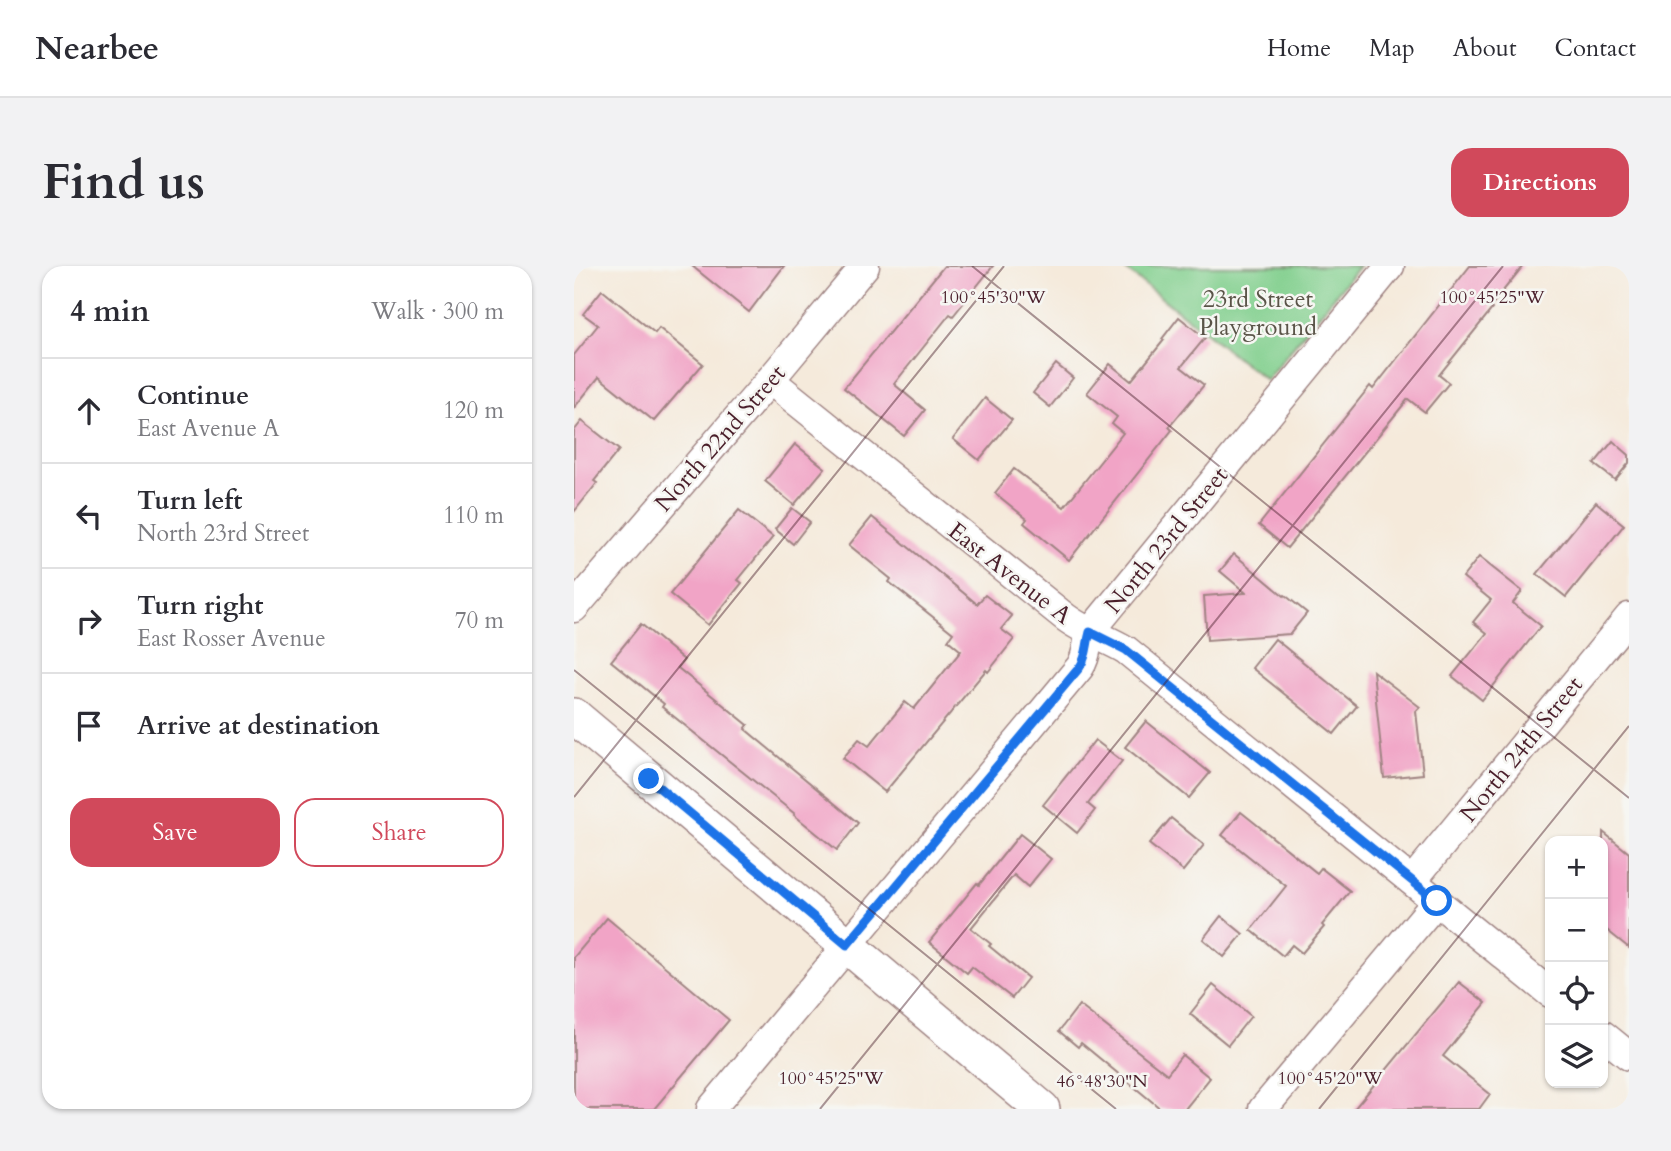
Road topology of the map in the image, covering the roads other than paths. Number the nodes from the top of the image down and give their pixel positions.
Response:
1 (865, 266) edge
2 (1391, 266) edge
3 (770, 380) junction
4 (574, 608) edge
5 (1629, 617) edge
6 (1090, 632) junction
7 (574, 716) edge
8 (1412, 881) junction
9 (1437, 901) junction
10 (847, 945) junction
11 (1545, 989) edge
12 (1608, 1039) edge
13 (1629, 1056) edge
14 (711, 1109) edge
15 (1042, 1109) edge
16 (1263, 1109) edge

1 - 3 street, North 22nd Street
2 - 6 street, North 23rd Street
3 - 4 street, North 22nd Street
3 - 6 street, East Avenue A
5 - 8 street, North 24th Street
6 - 8 street, East Avenue A
6 - 10 street, North 23rd Street
7 - 10 street
8 - 9 street, East Avenue A
9 - 11 street, East Avenue A
9 - 16 street
10 - 14 street, North 23rd Street
10 - 15 street
12 - 13 street

